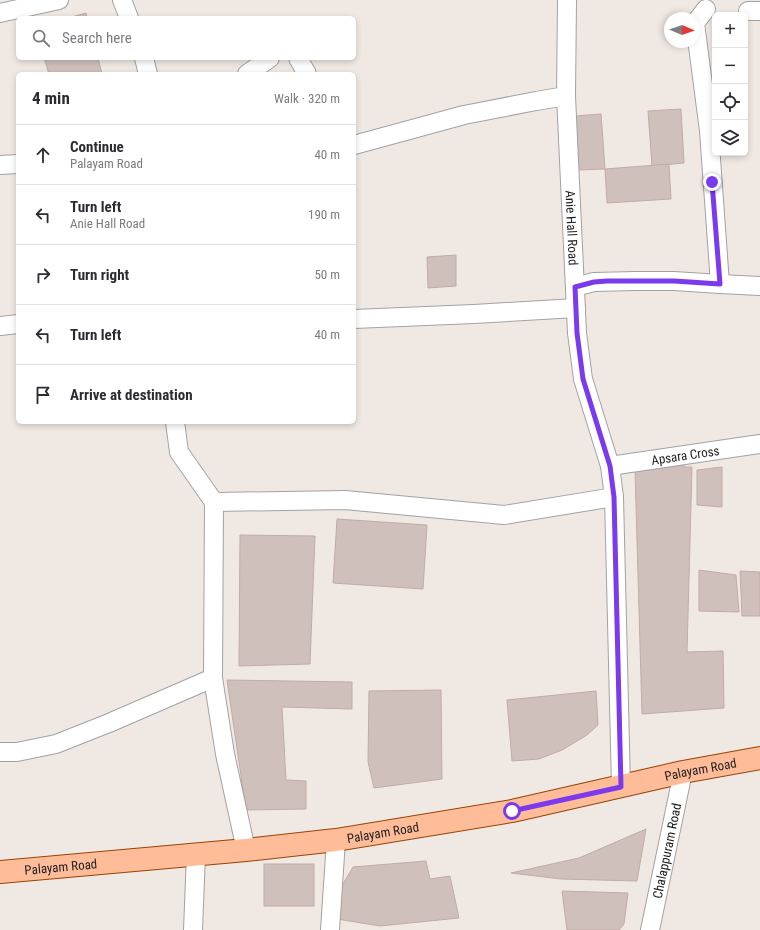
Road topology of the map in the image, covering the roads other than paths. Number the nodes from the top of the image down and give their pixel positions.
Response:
1 (59, 0) edge
2 (122, 0) edge
3 (567, 0) edge
4 (706, 9) dead end
5 (0, 13) edge
6 (128, 16) edge
7 (144, 60) edge
8 (267, 60) edge
9 (299, 60) edge
10 (148, 72) edge
11 (250, 72) edge
12 (306, 72) edge
13 (566, 96) junction
14 (356, 145) edge
15 (16, 164) edge
16 (0, 165) edge
17 (720, 284) junction
18 (760, 286) edge
19 (575, 287) junction
20 (576, 308) junction
21 (356, 319) edge
22 (16, 324) edge
23 (0, 326) edge
24 (174, 424) edge
25 (760, 444) edge
26 (610, 466) junction
27 (614, 497) junction
28 (214, 502) junction
29 (213, 678) junction
30 (0, 752) edge
31 (760, 758) edge
32 (683, 772) junction
33 (621, 787) junction
34 (336, 840) junction
35 (246, 850) junction
36 (196, 854) junction
37 (0, 872) edge
38 (193, 930) edge
39 (330, 930) edge
40 (650, 930) edge

1 - 5 street
2 - 6 street
3 - 13 street, Anie Hall Road
4 - 17 street
7 - 10 street
8 - 11 street
9 - 12 street
13 - 14 street
13 - 19 street, Anie Hall Road
15 - 16 street
17 - 18 street
17 - 19 street
19 - 20 street, Anie Hall Road
20 - 21 street
20 - 26 street, Anie Hall Road
22 - 23 street
24 - 28 street
25 - 26 street, Apsara Cross
26 - 27 street, Anie Hall Road
27 - 28 street
27 - 33 street, Anie Hall Road
28 - 29 street
29 - 30 street
29 - 35 street
31 - 32 main road, Palayam Road
32 - 33 main road, Palayam Road
32 - 40 street, Chalappuram Road
33 - 34 main road, Palayam Road
34 - 35 main road, Palayam Road
34 - 39 street
35 - 36 main road, Palayam Road
36 - 37 main road, Palayam Road
36 - 38 street

